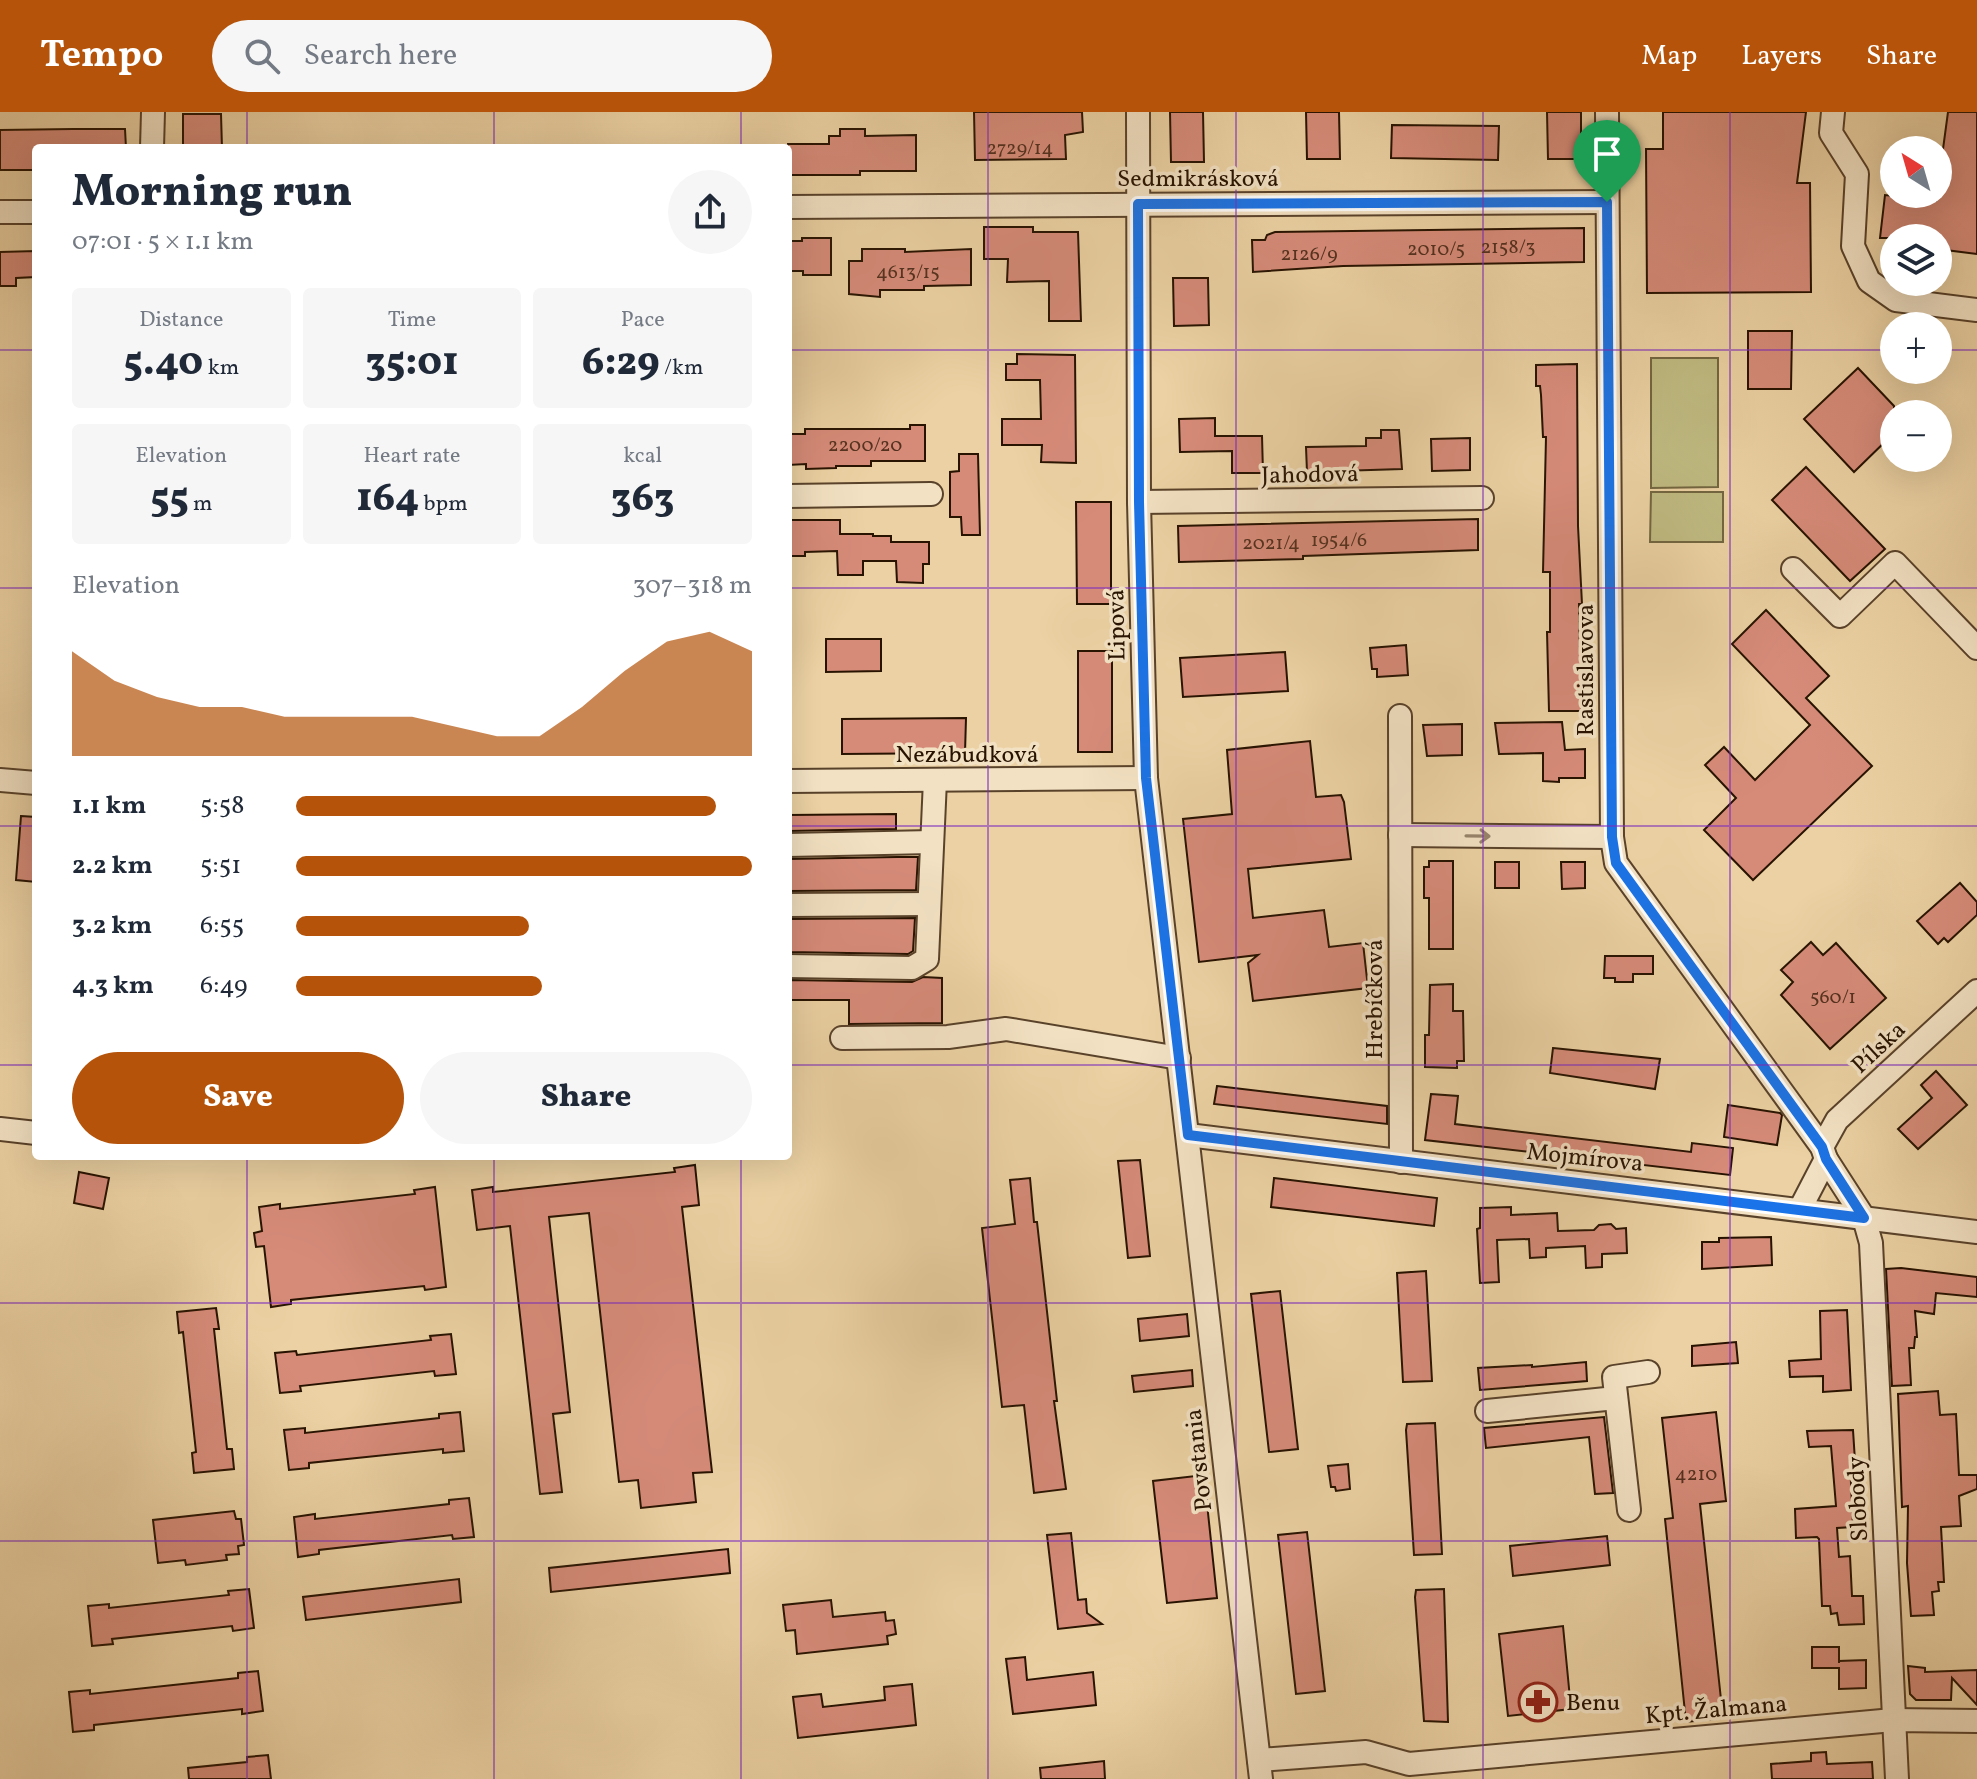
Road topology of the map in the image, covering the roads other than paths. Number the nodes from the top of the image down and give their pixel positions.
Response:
1 (153, 112) edge
2 (1138, 112) edge
3 (1607, 112) edge
4 (1833, 112) edge
5 (152, 144) edge
6 (1607, 202) junction
7 (1138, 204) junction
8 (792, 207) edge
9 (0, 212) edge
10 (32, 212) edge
11 (1977, 310) edge
12 (931, 494) dead end
13 (792, 496) edge
14 (1482, 498) dead end
15 (1139, 502) junction
16 (1793, 569) dead end
17 (1977, 648) edge
18 (1400, 716) dead end
19 (1146, 778) junction
20 (0, 780) edge
21 (935, 780) junction
22 (792, 781) edge
23 (32, 783) edge
24 (1400, 835) junction
25 (1612, 837) junction
26 (932, 842) junction
27 (792, 845) edge
28 (929, 904) junction
29 (792, 905) edge
30 (792, 966) edge
31 (1977, 991) edge
32 (842, 1038) dead end
33 (1179, 1058) junction
34 (0, 1129) edge
35 (32, 1133) edge
36 (1188, 1135) junction
37 (1824, 1153) junction
38 (1401, 1162) junction
39 (1800, 1209) junction
40 (1864, 1218) junction
41 (1977, 1232) edge
42 (1648, 1372) dead end
43 (1616, 1398) junction
44 (1487, 1411) dead end
45 (1629, 1510) dead end
46 (1893, 1720) junction
47 (1977, 1721) edge
48 (1260, 1769) edge
49 (1410, 1772) edge
50 (1897, 1779) edge

1 - 5 street
2 - 7 street, Lipová
3 - 6 street, Rastislavova
4 - 11 street
6 - 7 street, Sedmikrásková
6 - 25 street, Rastislavova
7 - 8 street, Sedmikrásková
7 - 15 street, Lipová
9 - 10 street
12 - 13 street
14 - 15 street, Jahodová
15 - 19 street, Lipová
16 - 17 street
18 - 24 street, Hrebíčková
19 - 21 street, Nezábudková
19 - 33 street, Lipová
20 - 23 street
21 - 22 street, Nezábudková
21 - 26 street
24 -> 25 street
24 - 38 street, Hrebíčková
25 - 37 street, Rastislavova
26 - 27 street
26 - 28 street
28 - 29 street
28 - 30 street
31 - 37 street, Pílska
32 - 33 street
33 - 36 street, Lipová
34 - 35 street
36 - 38 street, Mojmírova
36 - 48 street, Povstania
37 - 39 street
37 - 40 street, Rastislavova
38 - 39 street, Mojmírova
39 - 40 street, Mojmírova
40 - 41 street, Mojmírova
40 - 46 street, Slobody
42 - 43 street
43 - 44 street
43 - 45 street
46 - 47 street, Kpt. Žalmana
46 - 49 street, Kpt. Žalmana
46 - 50 street, Slobody
48 - 49 street, Kpt. Žalmana

